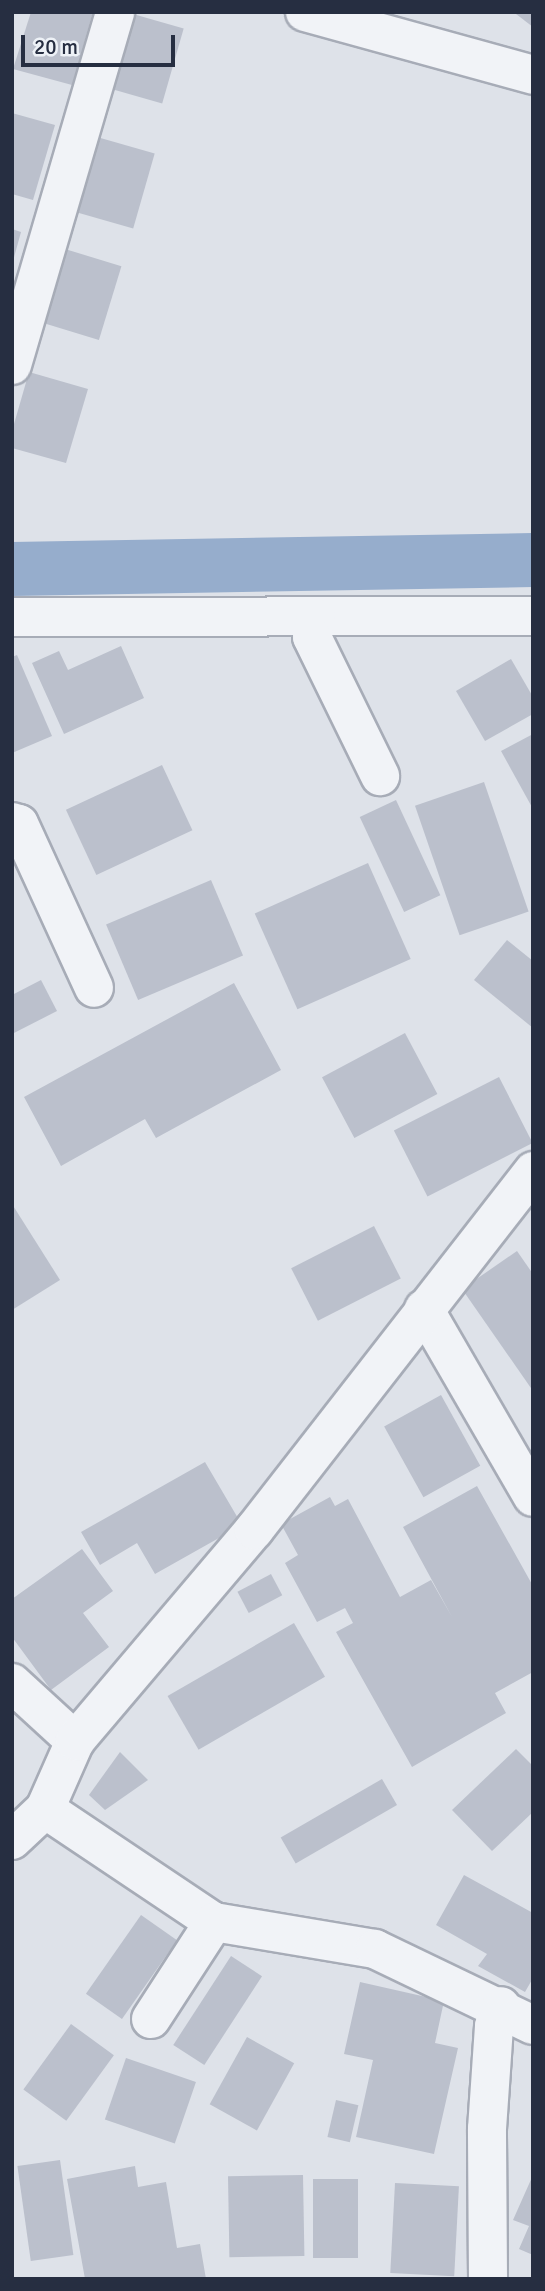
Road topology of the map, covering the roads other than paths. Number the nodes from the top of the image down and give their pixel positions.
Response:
1 (115, 12) edge
2 (305, 12) edge
3 (533, 75) edge
4 (12, 365) edge
5 (533, 616) edge
6 (12, 617) edge
7 (316, 618) junction
8 (380, 776) dead end
9 (12, 822) edge
10 (94, 988) dead end
11 (533, 1171) edge
12 (424, 1309) junction
13 (533, 1497) edge
14 (12, 1683) edge
15 (75, 1741) junction
16 (45, 1810) junction
17 (12, 1840) edge
18 (214, 1922) junction
19 (517, 2016) edge
20 (151, 2019) dead end
21 (488, 2279) edge

1 - 4 street
2 - 3 street
5 - 7 street
6 - 7 street
7 - 8 street
9 - 10 street
11 - 12 street
12 - 13 street
12 - 15 street
14 - 15 street
15 - 16 street
16 - 17 street
16 - 18 street
18 - 19 street
18 - 20 street
19 - 21 street

